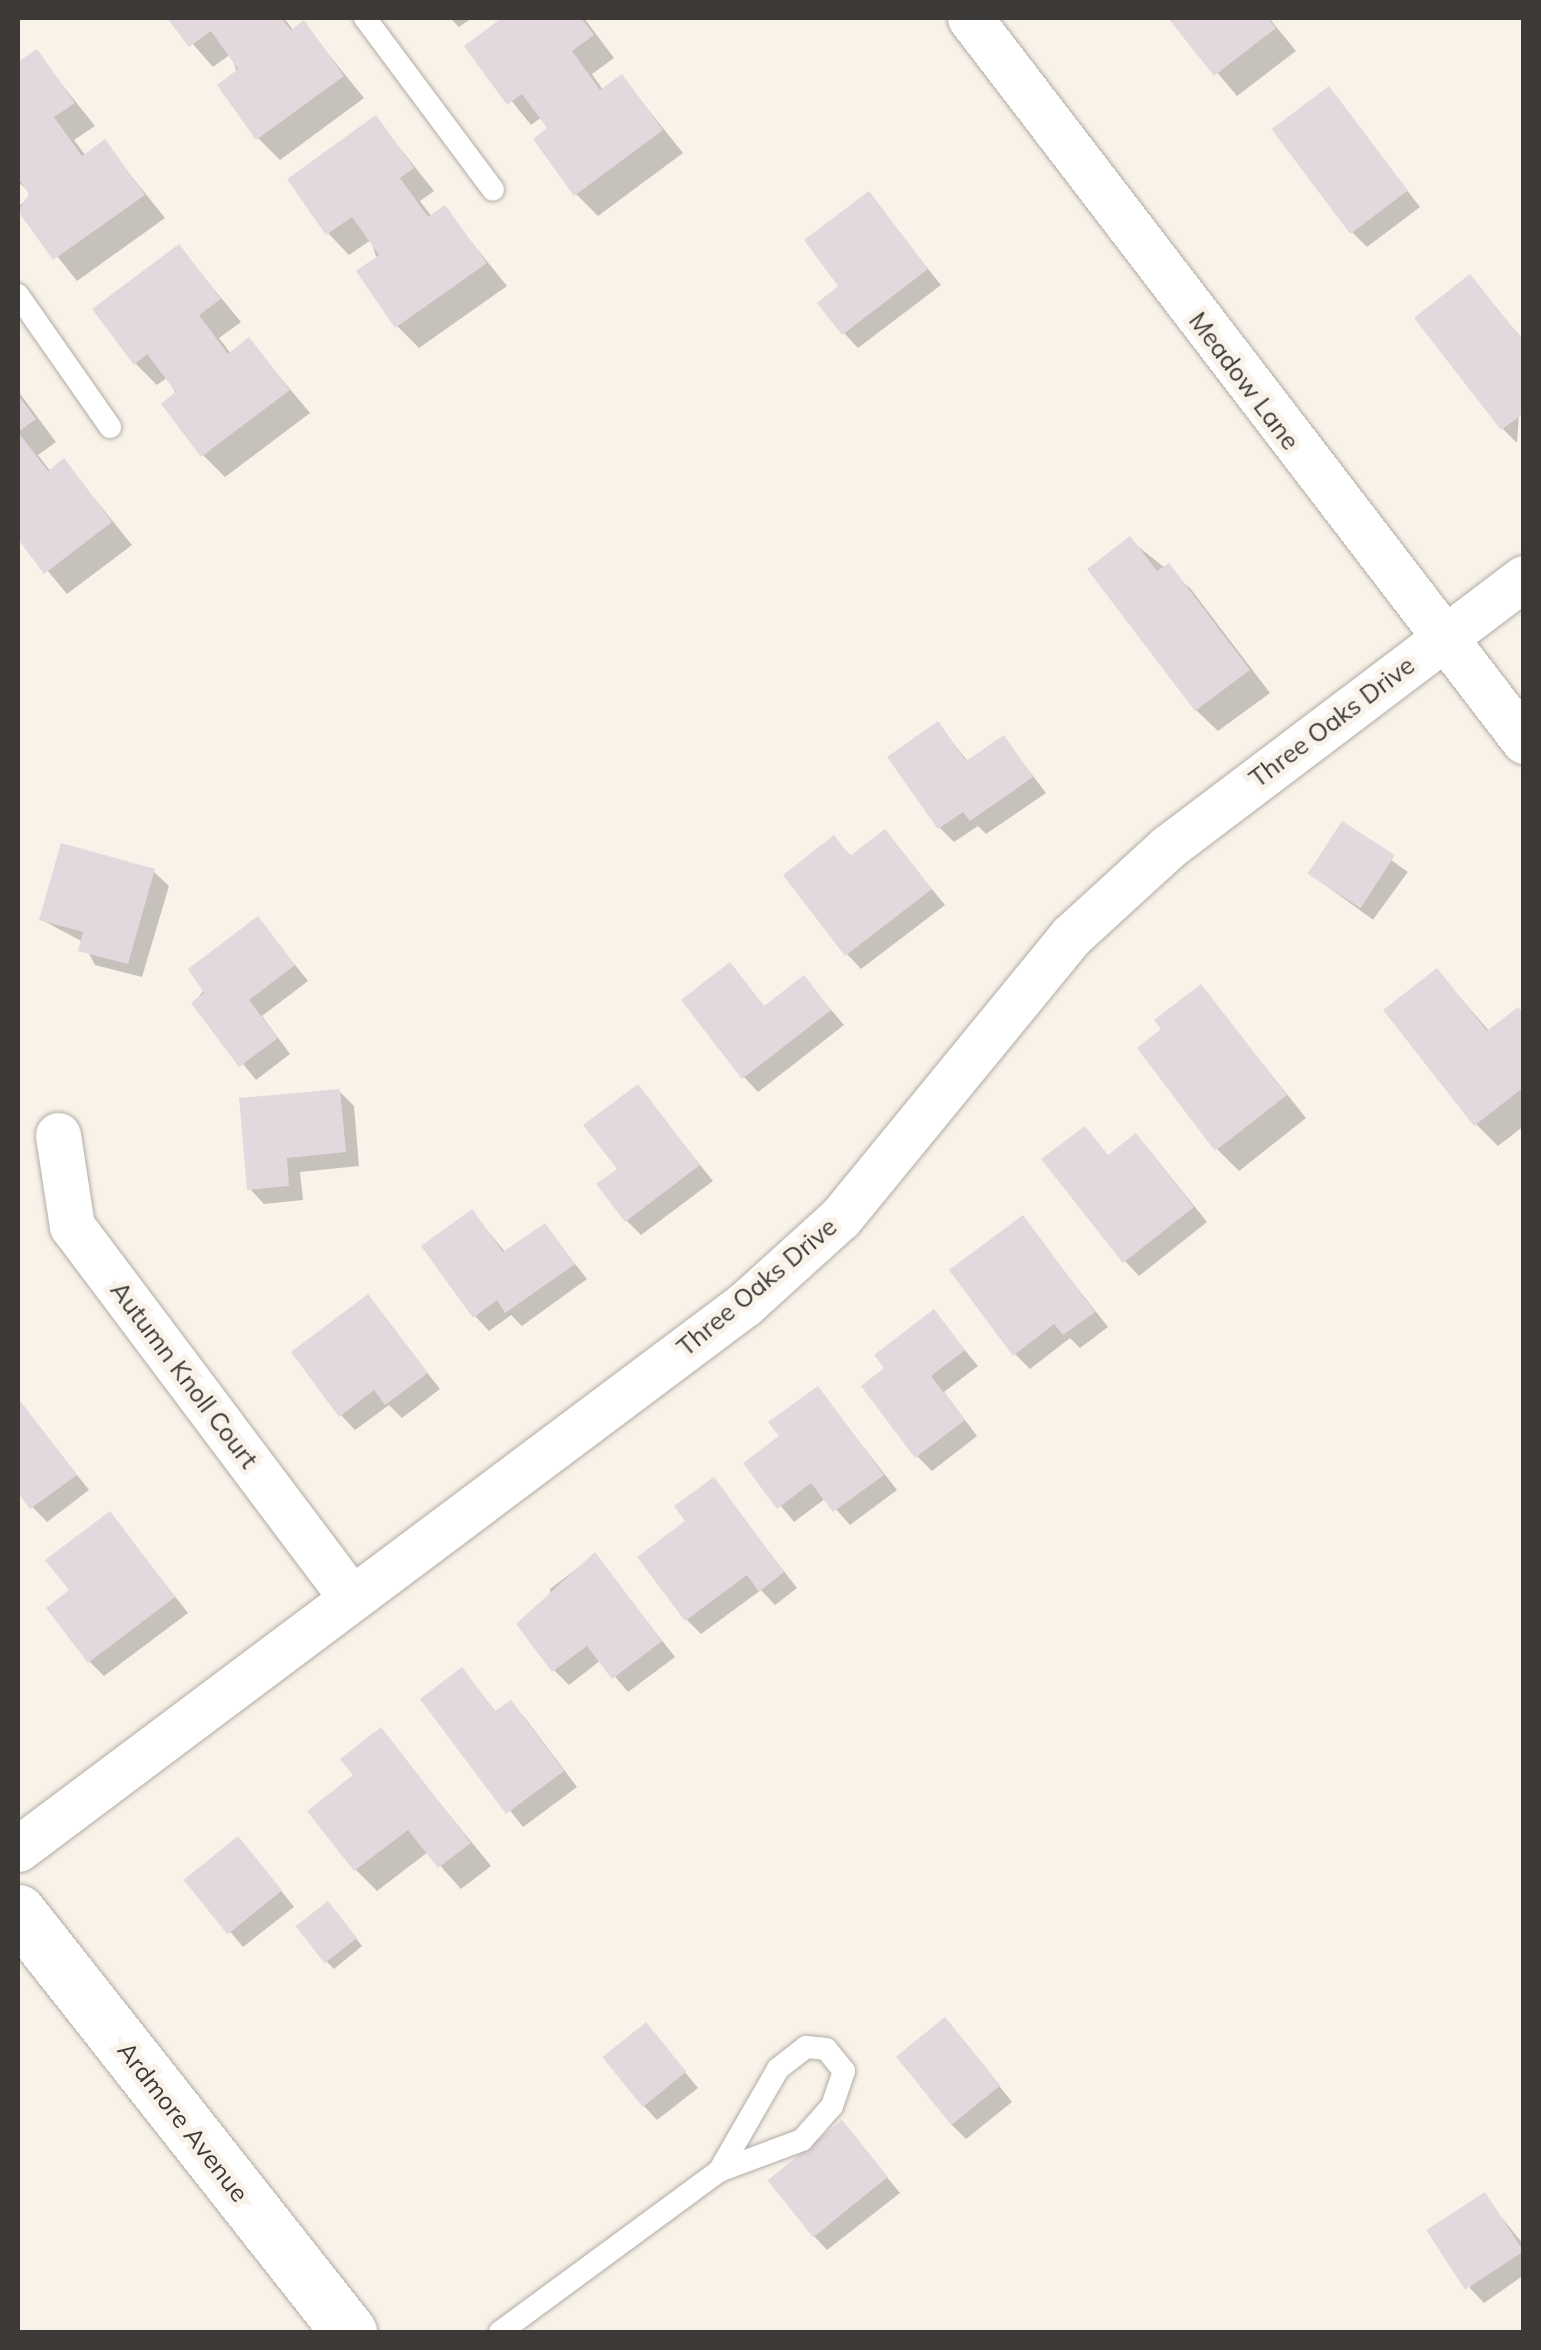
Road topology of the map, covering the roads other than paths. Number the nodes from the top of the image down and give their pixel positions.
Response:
1 (365, 18) edge
2 (970, 18) edge
3 (492, 190) dead end
4 (18, 295) edge
5 (110, 427) dead end
6 (1524, 578) edge
7 (1442, 640) junction
8 (1524, 741) edge
9 (58, 1135) dead end
10 (351, 1598) junction
11 (18, 1849) edge
12 (18, 1912) edge
13 (719, 2171) junction
14 (349, 2332) edge
15 (500, 2332) edge

1 - 3 lane
2 - 7 street, Meadow Lane
4 - 5 lane
6 - 7 street, Three Oaks Drive
7 - 8 street, Meadow Lane
7 - 10 street, Three Oaks Drive
9 - 10 street, Autumn Knoll Court
10 - 11 street, Three Oaks Drive
12 - 14 main road, Ardmore Avenue
13 - 13 lane
13 - 15 lane

